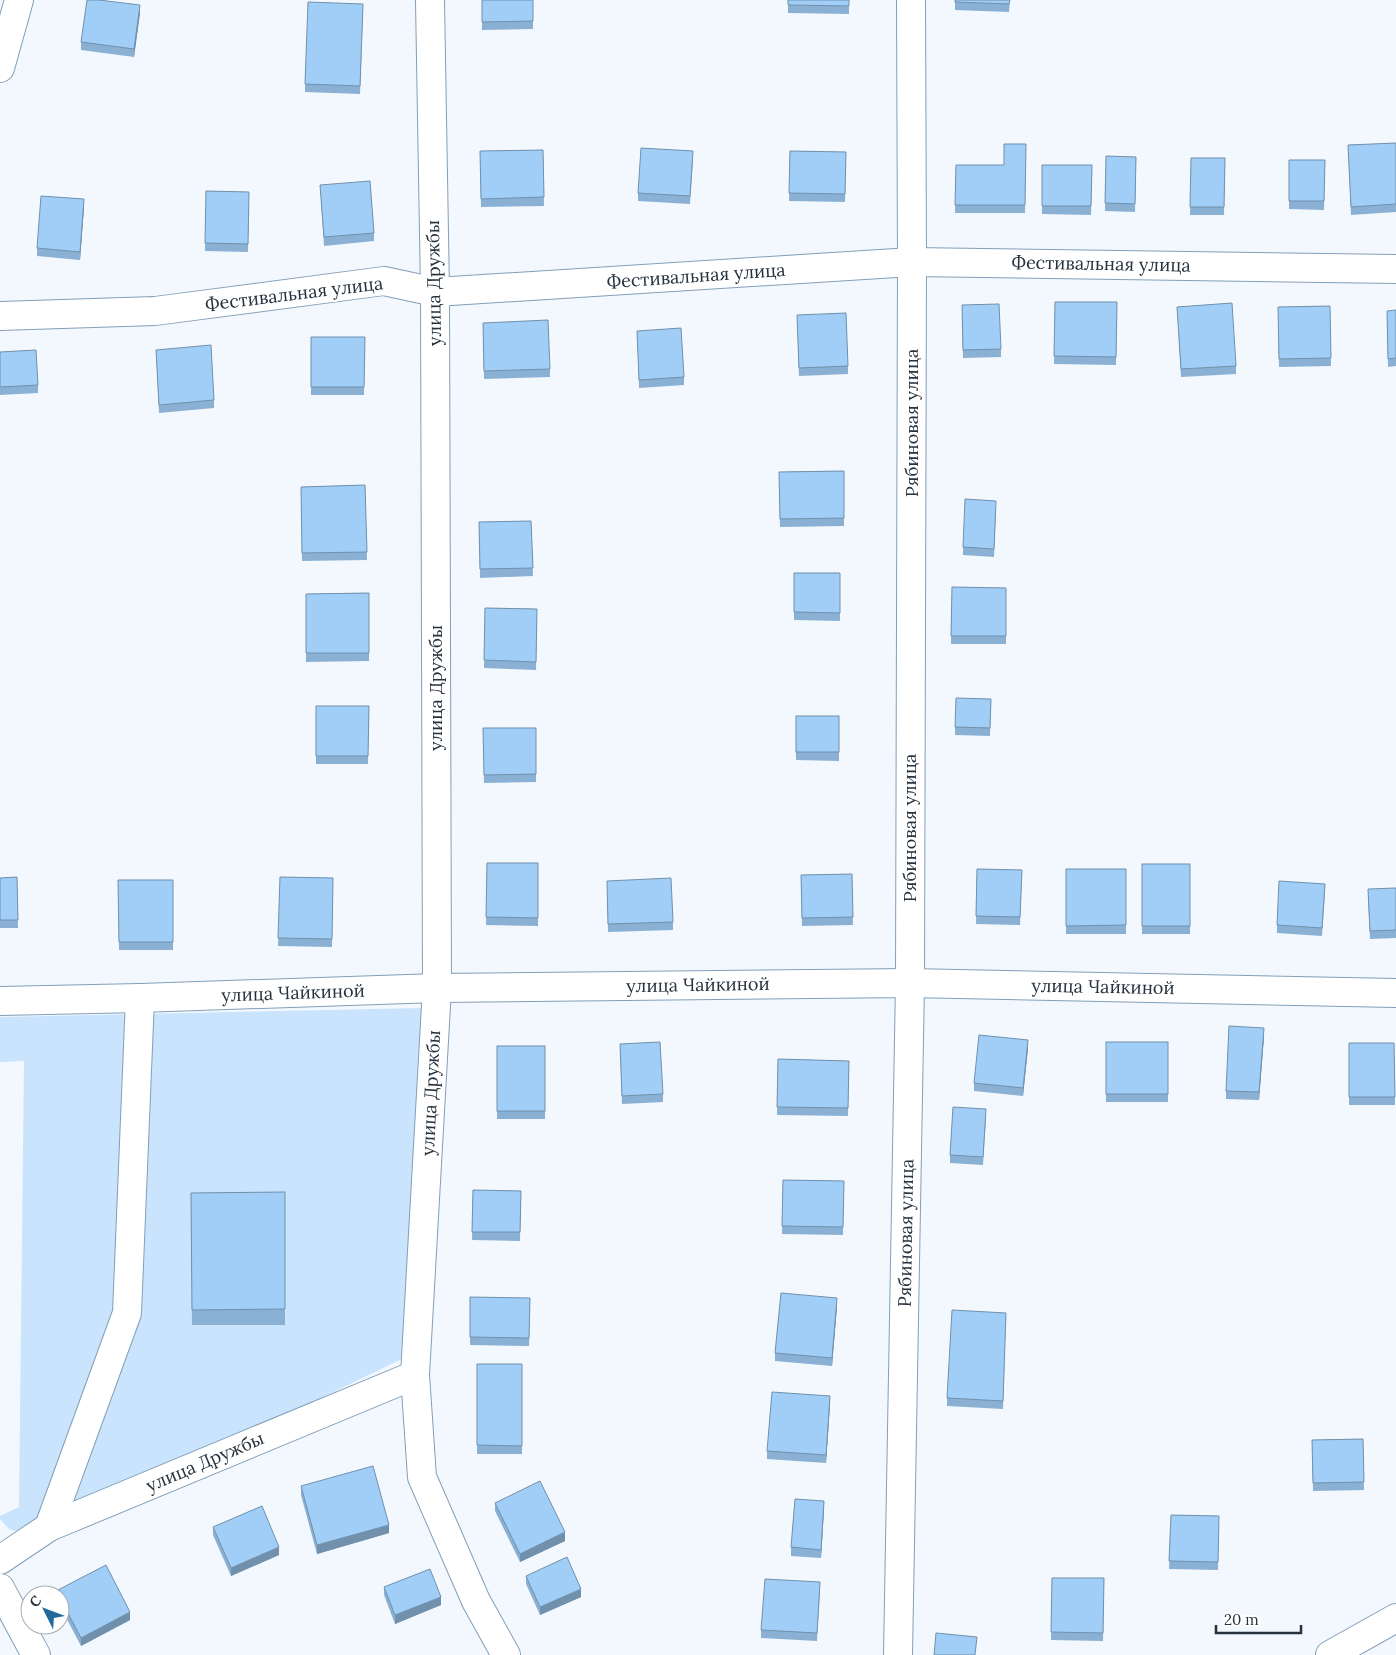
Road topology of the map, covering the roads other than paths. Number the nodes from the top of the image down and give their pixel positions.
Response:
1 (19, 0) edge
2 (430, 0) edge
3 (911, 0) edge
4 (0, 68) edge
5 (912, 262) junction
6 (1396, 269) edge
7 (435, 292) junction
8 (0, 316) edge
9 (910, 983) junction
10 (437, 988) junction
11 (1396, 993) edge
12 (140, 998) junction
13 (0, 1000) edge
14 (415, 1375) junction
15 (49, 1527) junction
16 (0, 1560) edge
17 (0, 1588) edge
18 (1396, 1618) edge
19 (36, 1655) edge
20 (506, 1655) edge
21 (898, 1655) edge
22 (1330, 1655) edge

1 - 4 street
2 - 7 street, улица Дружбы
3 - 5 street, Рябиновая улица
5 - 6 street, Фестивальная улица
5 - 7 street, Фестивальная улица
5 - 9 street, Рябиновая улица
7 - 8 street, Фестивальная улица
7 - 10 street, улица Дружбы
9 - 10 street, улица Чайкиной
9 - 11 street, улица Чайкиной
9 - 21 street, Рябиновая улица
10 - 12 street, улица Чайкиной
10 - 14 street, улица Дружбы
12 - 13 street, улица Чайкиной
12 - 15 street
14 - 15 street, улица Дружбы
14 - 20 street, улица Дружбы
15 - 16 street, улица Дружбы
17 - 19 street
18 - 22 street

